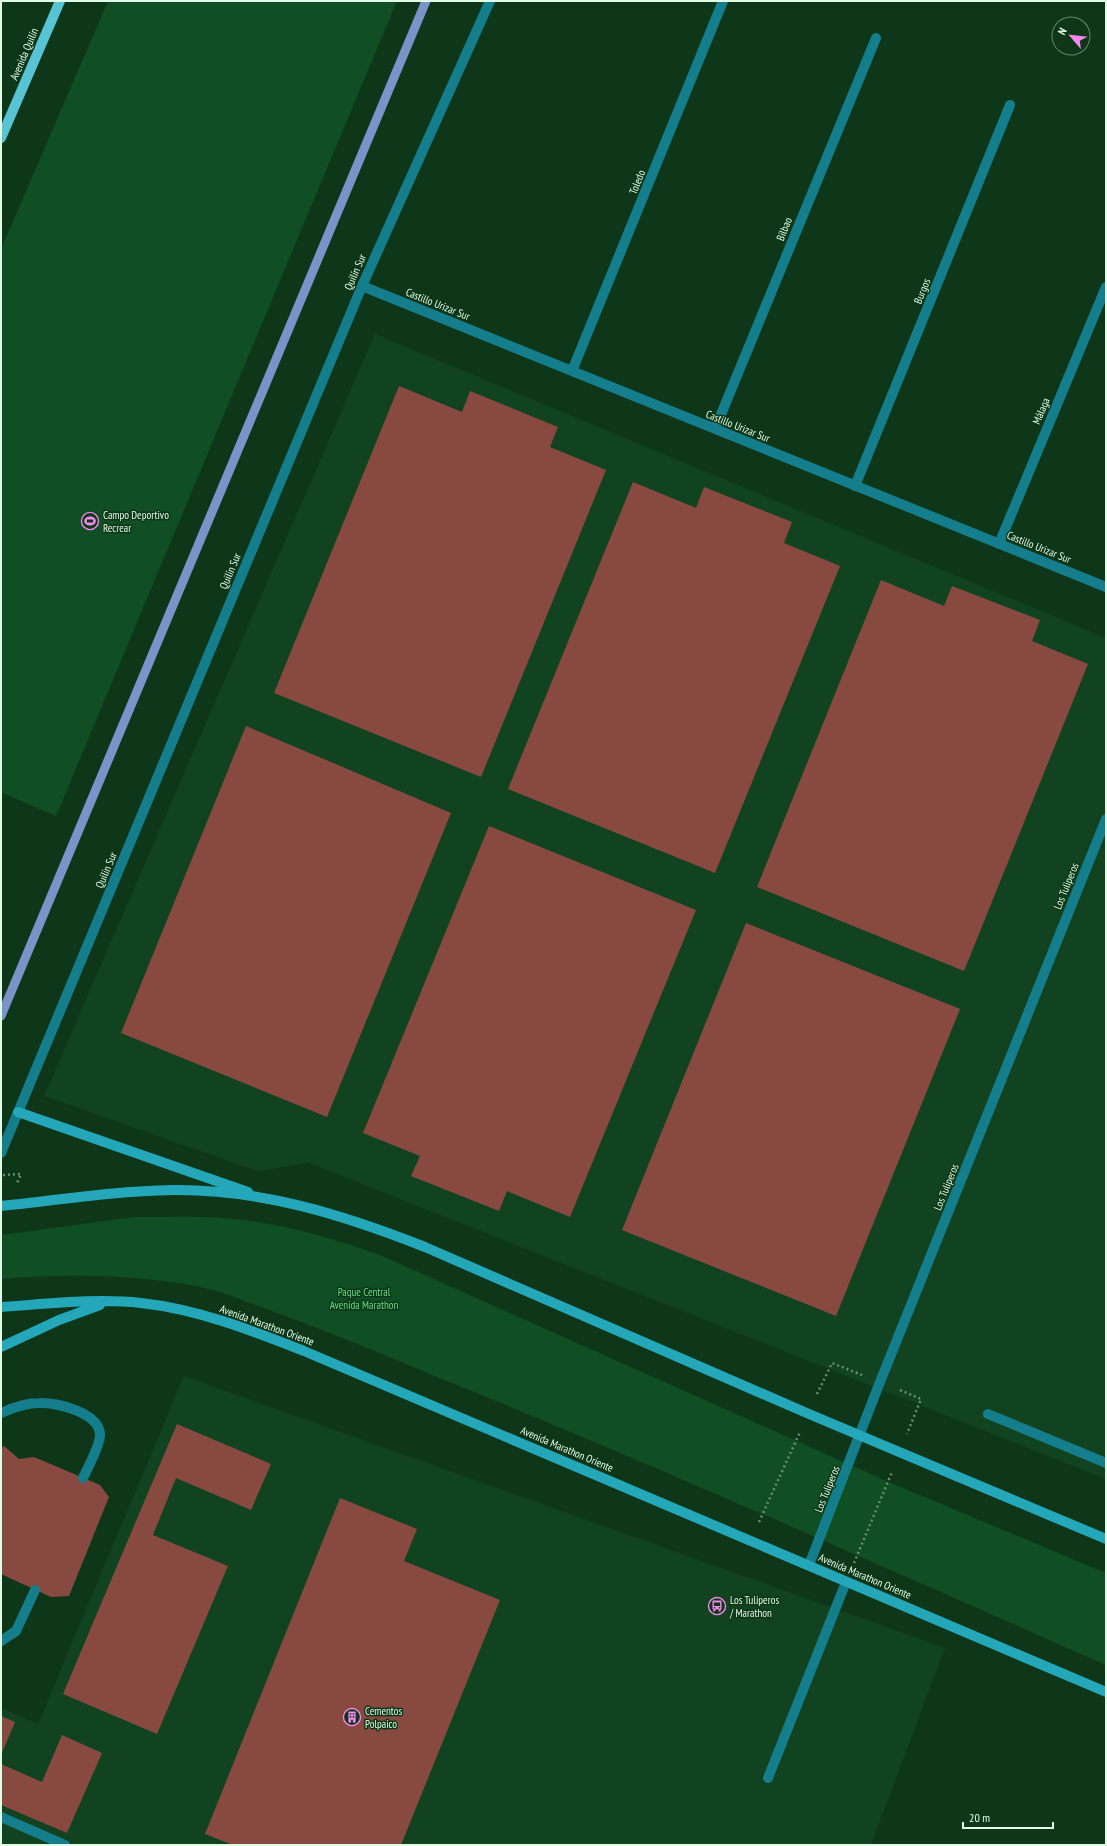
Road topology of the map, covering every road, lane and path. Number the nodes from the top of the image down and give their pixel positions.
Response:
1 (60, 1) edge
2 (490, 1) edge
3 (723, 1) edge
4 (876, 38) dead end
5 (1010, 105) dead end
6 (1, 138) edge
7 (362, 286) junction
8 (1106, 287) edge
9 (572, 371) junction
10 (715, 429) junction
11 (855, 486) junction
12 (999, 544) junction
13 (1106, 587) edge
14 (1106, 819) edge
15 (18, 1112) junction
16 (1, 1153) edge
17 (265, 1198) junction
18 (1, 1206) edge
19 (109, 1301) junction
20 (1, 1308) edge
21 (1, 1347) edge
22 (1, 1413) edge
23 (809, 1414) junction
24 (988, 1414) dead end
25 (861, 1434) junction
26 (1106, 1463) edge
27 (83, 1478) dead end
28 (1106, 1539) edge
29 (751, 1540) junction
30 (809, 1565) junction
31 (846, 1582) junction
32 (35, 1590) dead end
33 (1, 1642) edge
34 (1106, 1692) edge
35 (768, 1778) dead end
36 (1, 1817) edge
37 (65, 1845) edge

1 - 6 main road, Avenida Quilín
2 - 7 street, Quilín Sur
3 - 9 street, Toledo
4 - 10 street, Bilbao
5 - 11 street, Burgos
7 - 9 street, Castillo Urizar Sur
7 - 15 street, Quilín Sur
8 - 12 street, Málaga
9 - 10 street, Castillo Urizar Sur
10 - 11 street, Castillo Urizar Sur
11 - 12 street, Castillo Urizar Sur
12 - 13 street, Castillo Urizar Sur
14 - 25 street, Los Tuliperos
15 - 16 street, Quilín Sur
15 - 17 main road
17 - 18 main road
17 - 23 main road
19 - 20 main road, Avenida Marathon Oriente
19 - 21 main road
19 - 29 main road, Avenida Marathon Oriente
22 - 27 street
23 - 25 main road
23 - 29 path
24 - 26 street
25 - 28 main road
25 - 30 street, Los Tuliperos
29 - 30 main road, Avenida Marathon Oriente
30 - 31 main road, Avenida Marathon Oriente
31 - 34 main road, Avenida Marathon Oriente
31 - 35 street
32 - 33 street
36 - 37 street

